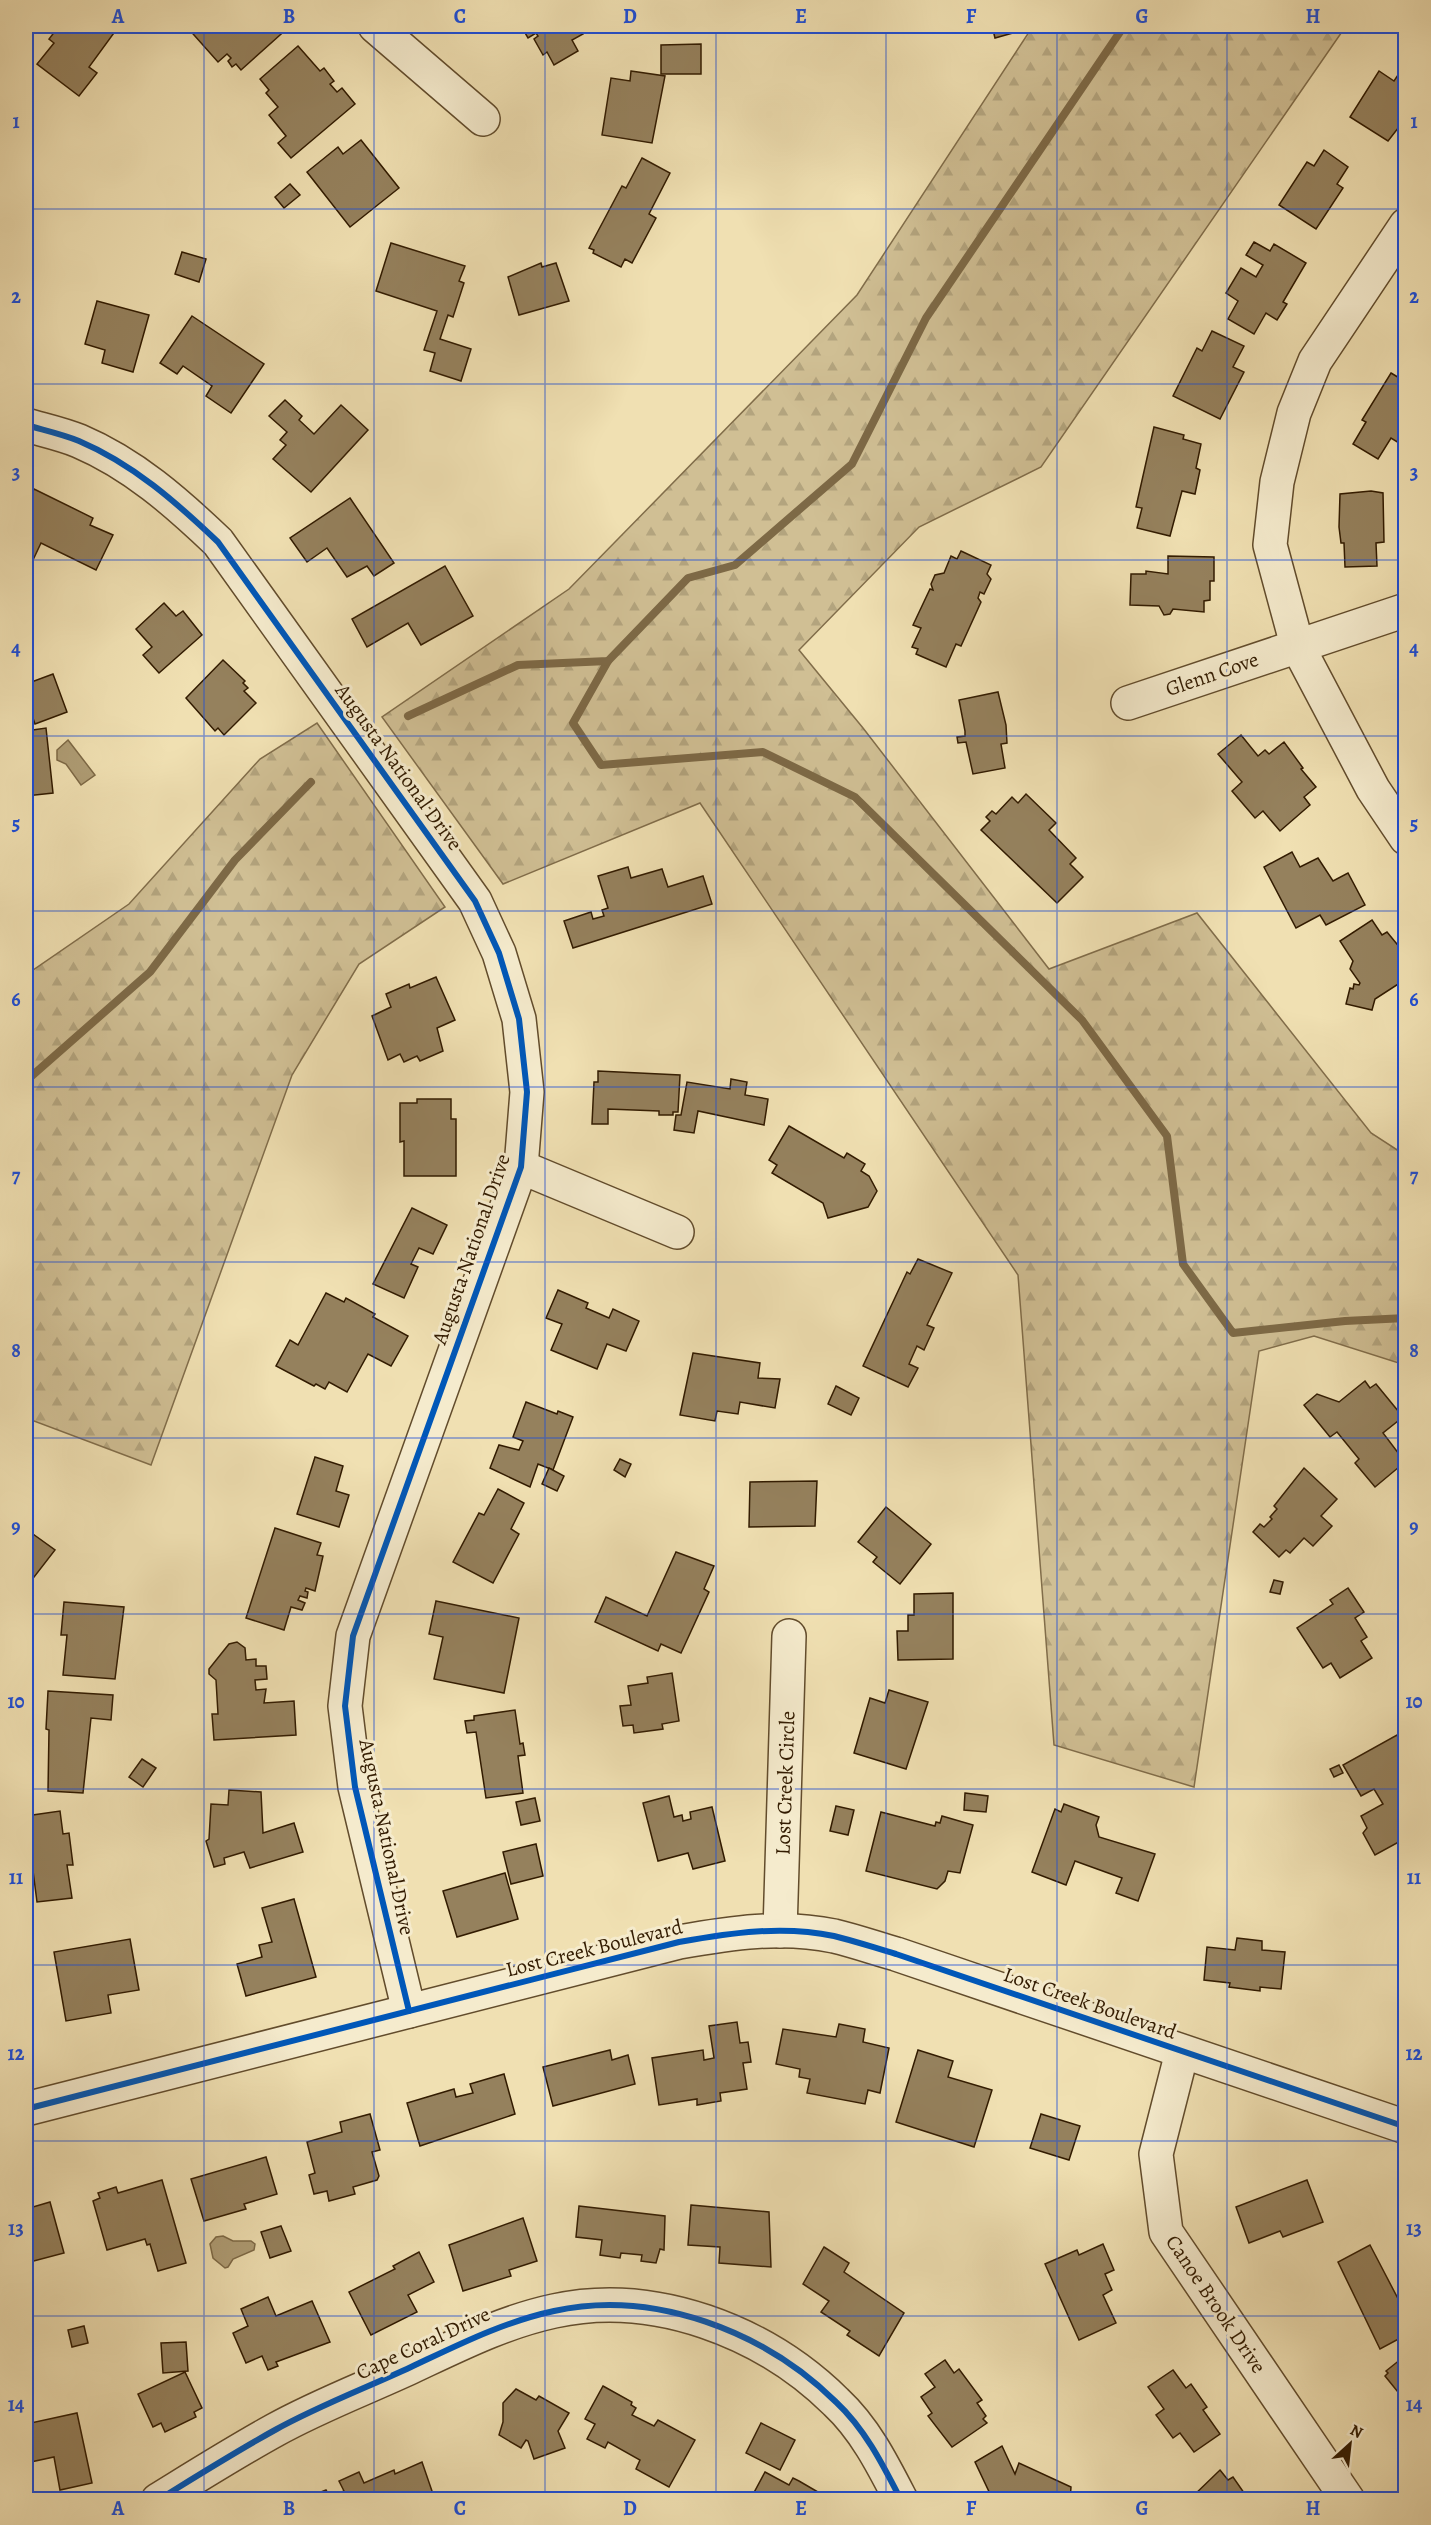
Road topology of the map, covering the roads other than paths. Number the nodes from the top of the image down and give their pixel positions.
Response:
1 (375, 26) edge
2 (483, 119) dead end
3 (1406, 225) edge
4 (26, 424) edge
5 (1406, 610) edge
6 (1297, 645) junction
7 (1128, 703) dead end
8 (1406, 838) edge
9 (521, 1167) junction
10 (676, 1232) dead end
11 (789, 1636) dead end
12 (780, 1931) junction
13 (409, 2011) junction
14 (1182, 2052) junction
15 (26, 2109) edge
16 (1406, 2127) edge
17 (158, 2499) edge
18 (901, 2499) edge
19 (1348, 2499) edge

1 - 2 street
3 - 6 street
4 - 9 street, Augusta National Drive
5 - 6 street, Glenn Cove
6 - 7 street, Glenn Cove
6 - 8 street
9 - 10 street
9 - 13 street, Augusta National Drive
11 - 12 street, Lost Creek Circle
12 - 13 street, Lost Creek Boulevard
12 - 14 street, Lost Creek Boulevard
13 - 15 street, Lost Creek Boulevard
14 - 16 street, Lost Creek Boulevard
14 - 19 street, Canoe Brook Drive
17 - 18 street, Cape Coral Drive

